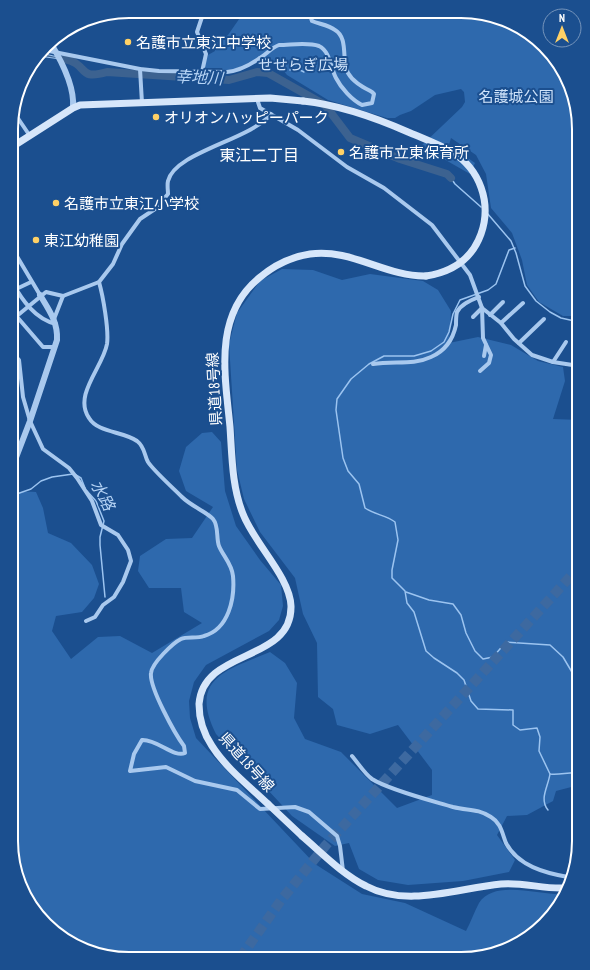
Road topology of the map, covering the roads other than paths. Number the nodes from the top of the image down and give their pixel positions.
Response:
1 (202, 18) edge
2 (311, 18) edge
3 (53, 48) edge
4 (49, 52) edge
5 (59, 57) junction
6 (260, 58) junction
7 (269, 62) dead end
8 (141, 70) junction
9 (202, 72) junction
10 (257, 99) junction
11 (142, 103) junction
12 (73, 108) junction
13 (271, 114) junction
14 (19, 119) edge
15 (30, 136) junction
16 (18, 143) edge
17 (18, 259) edge
18 (31, 282) junction
19 (99, 282) junction
20 (18, 288) edge
21 (18, 294) edge
22 (40, 295) junction
23 (63, 296) junction
24 (479, 297) junction
25 (503, 302) dead end
26 (524, 303) dead end
27 (28, 305) junction
28 (482, 308) junction
29 (18, 313) edge
30 (490, 315) junction
31 (473, 317) dead end
32 (18, 319) edge
33 (544, 319) dead end
34 (55, 322) junction
35 (501, 324) junction
36 (566, 342) dead end
37 (519, 343) junction
38 (486, 344) junction
39 (56, 347) junction
40 (484, 356) dead end
41 (18, 360) edge
42 (553, 362) junction
43 (373, 364) dead end
44 (572, 365) edge
45 (480, 370) dead end
46 (30, 421) junction
47 (18, 452) edge
48 (86, 621) dead end
49 (352, 756) dead end
50 (343, 871) junction
51 (566, 877) edge
52 (562, 888) edge

1 - 9 street
2 - 6 street
3 - 5 street
4 - 5 street
5 - 8 street
5 - 12 street
6 - 7 street
6 - 9 street
8 - 9 street
8 - 11 street
10 - 11 main road, 県道18号線
10 - 13 street
10 - 50 main road, 県道18号線, bridge
11 - 12 main road, 県道18号線
12 - 15 main road, 県道18号線
13 - 19 street
13 - 24 street
14 - 15 street
15 - 16 main road, 県道18号線
17 - 18 street
18 - 20 street
18 - 22 street
19 - 23 street
19 - 50 street
21 - 27 street
22 - 23 street
22 - 27 street
22 - 34 street
23 - 34 street
24 - 28 street
24 - 43 street
25 - 30 street
26 - 35 street
27 - 29 street
27 - 34 street
28 - 30 street
28 - 31 street
28 - 38 street
30 - 35 street
32 - 39 street
33 - 37 street
34 - 39 street
35 - 37 street
36 - 42 street
37 - 42 street
38 - 40 street
38 - 45 street
39 - 46 street
41 - 46 street
42 - 44 street
46 - 47 street
46 - 48 street
49 - 51 street
50 - 52 main road, 県道18号線

